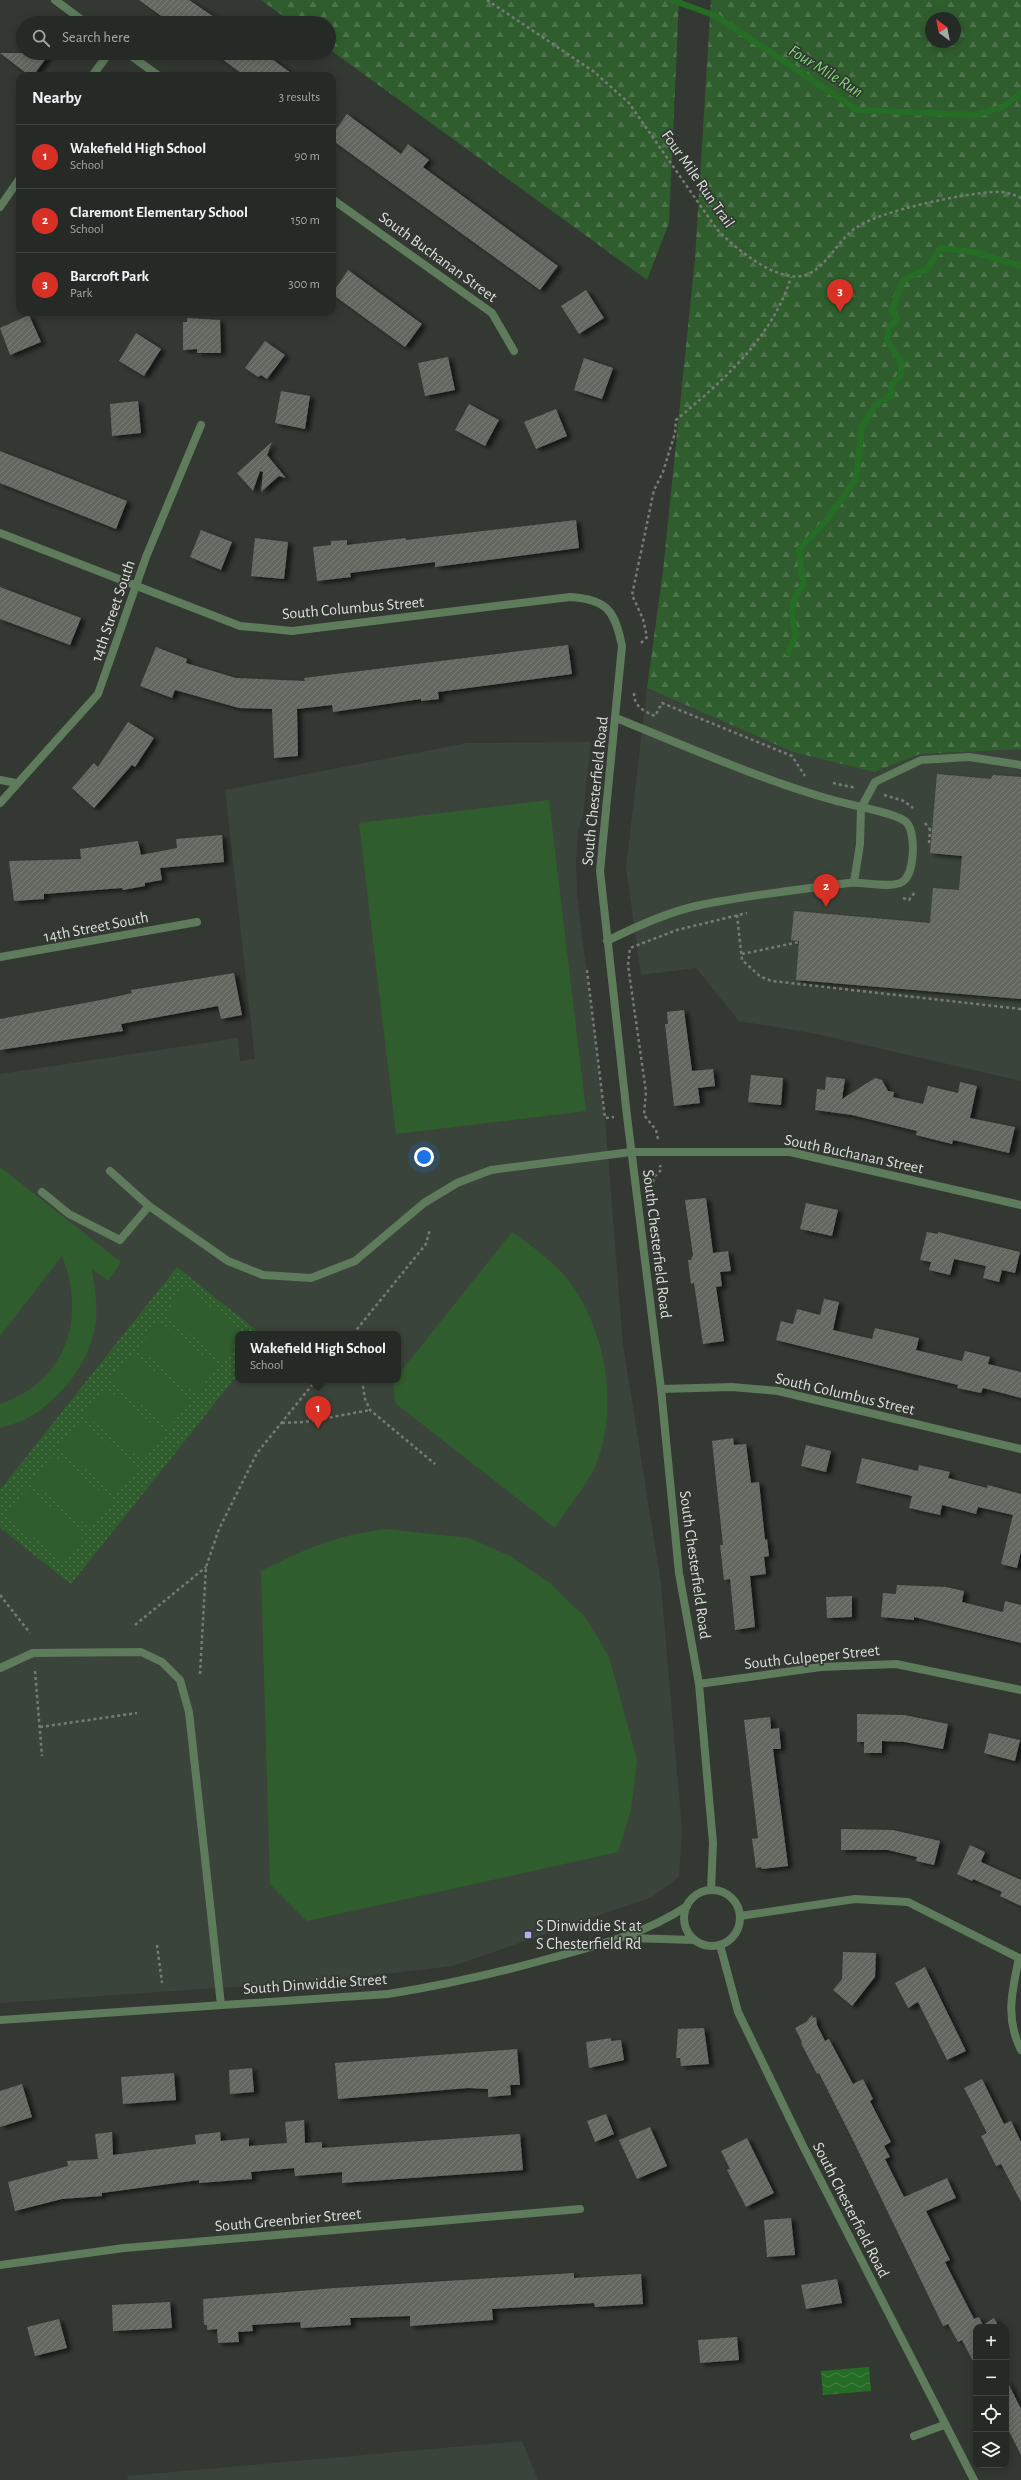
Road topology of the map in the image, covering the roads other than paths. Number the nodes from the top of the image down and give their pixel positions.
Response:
1 (55, 0) edge
2 (77, 16) edge
3 (104, 60) edge
4 (137, 60) edge
5 (95, 72) edge
6 (153, 72) edge
7 (16, 184) edge
8 (336, 202) edge
9 (0, 207) edge
10 (514, 351) dead end
11 (201, 425) dead end
12 (0, 533) edge
13 (136, 587) junction
14 (604, 604) joint
15 (616, 718) junction
16 (1021, 765) edge
17 (0, 780) edge
18 (16, 783) junction
19 (0, 803) edge
20 (861, 808) junction
21 (854, 882) junction
22 (197, 922) dead end
23 (607, 941) junction
24 (0, 957) edge
25 (631, 1152) junction
26 (110, 1171) dead end
27 (42, 1192) dead end
28 (1021, 1205) edge
29 (149, 1206) junction
30 (661, 1388) junction
31 (1021, 1449) edge
32 (0, 1668) edge
33 (699, 1684) junction
34 (1021, 1690) edge
35 (711, 1890) junction
36 (686, 1906) junction
37 (740, 1916) junction
38 (626, 1938) junction
39 (694, 1940) junction
40 (720, 1945) junction
41 (1020, 1958) edge
42 (221, 2005) junction
43 (0, 2020) edge
44 (1021, 2050) edge
45 (580, 2209) dead end
46 (0, 2265) edge
47 (944, 2424) junction
48 (914, 2436) dead end
49 (974, 2480) edge

1 - 2 street
3 - 5 street
4 - 6 street
7 - 9 street
8 - 10 street, South Buchanan Street
11 - 13 street, 14th Street South
12 - 13 street, South Columbus Street
13 - 14 street, South Columbus Street
13 - 18 street, 14th Street South
14 - 15 street, South Chesterfield Road
15 - 20 street
15 - 23 street, South Chesterfield Road
16 - 20 street
17 - 18 street
18 - 19 street, 14th Street South
20 - 21 street
20 - 21 street
21 - 23 street
22 - 24 street, 14th Street South
23 - 25 street, South Chesterfield Road
25 - 28 street, South Buchanan Street
25 - 29 street, South Buchanan Street
25 - 30 street, South Chesterfield Road
26 - 29 street, South Buchanan Street
27 - 29 street
30 - 31 street, South Columbus Street
30 - 33 street, South Chesterfield Road
32 - 42 street
33 - 34 street, South Culpeper Street
33 - 35 street, South Chesterfield Road
35 - 36 street
35 - 37 street
36 - 38 street, South Dinwiddie Street
36 - 39 street
37 - 40 street
37 - 41 street
38 - 39 street, South Dinwiddie Street
38 - 42 street, South Dinwiddie Street
39 - 40 street
40 - 47 street, South Chesterfield Road
41 - 44 street
42 - 43 street, South Dinwiddie Street
45 - 46 street, South Greenbrier Street
47 - 48 street
47 - 49 street, South Chesterfield Road

